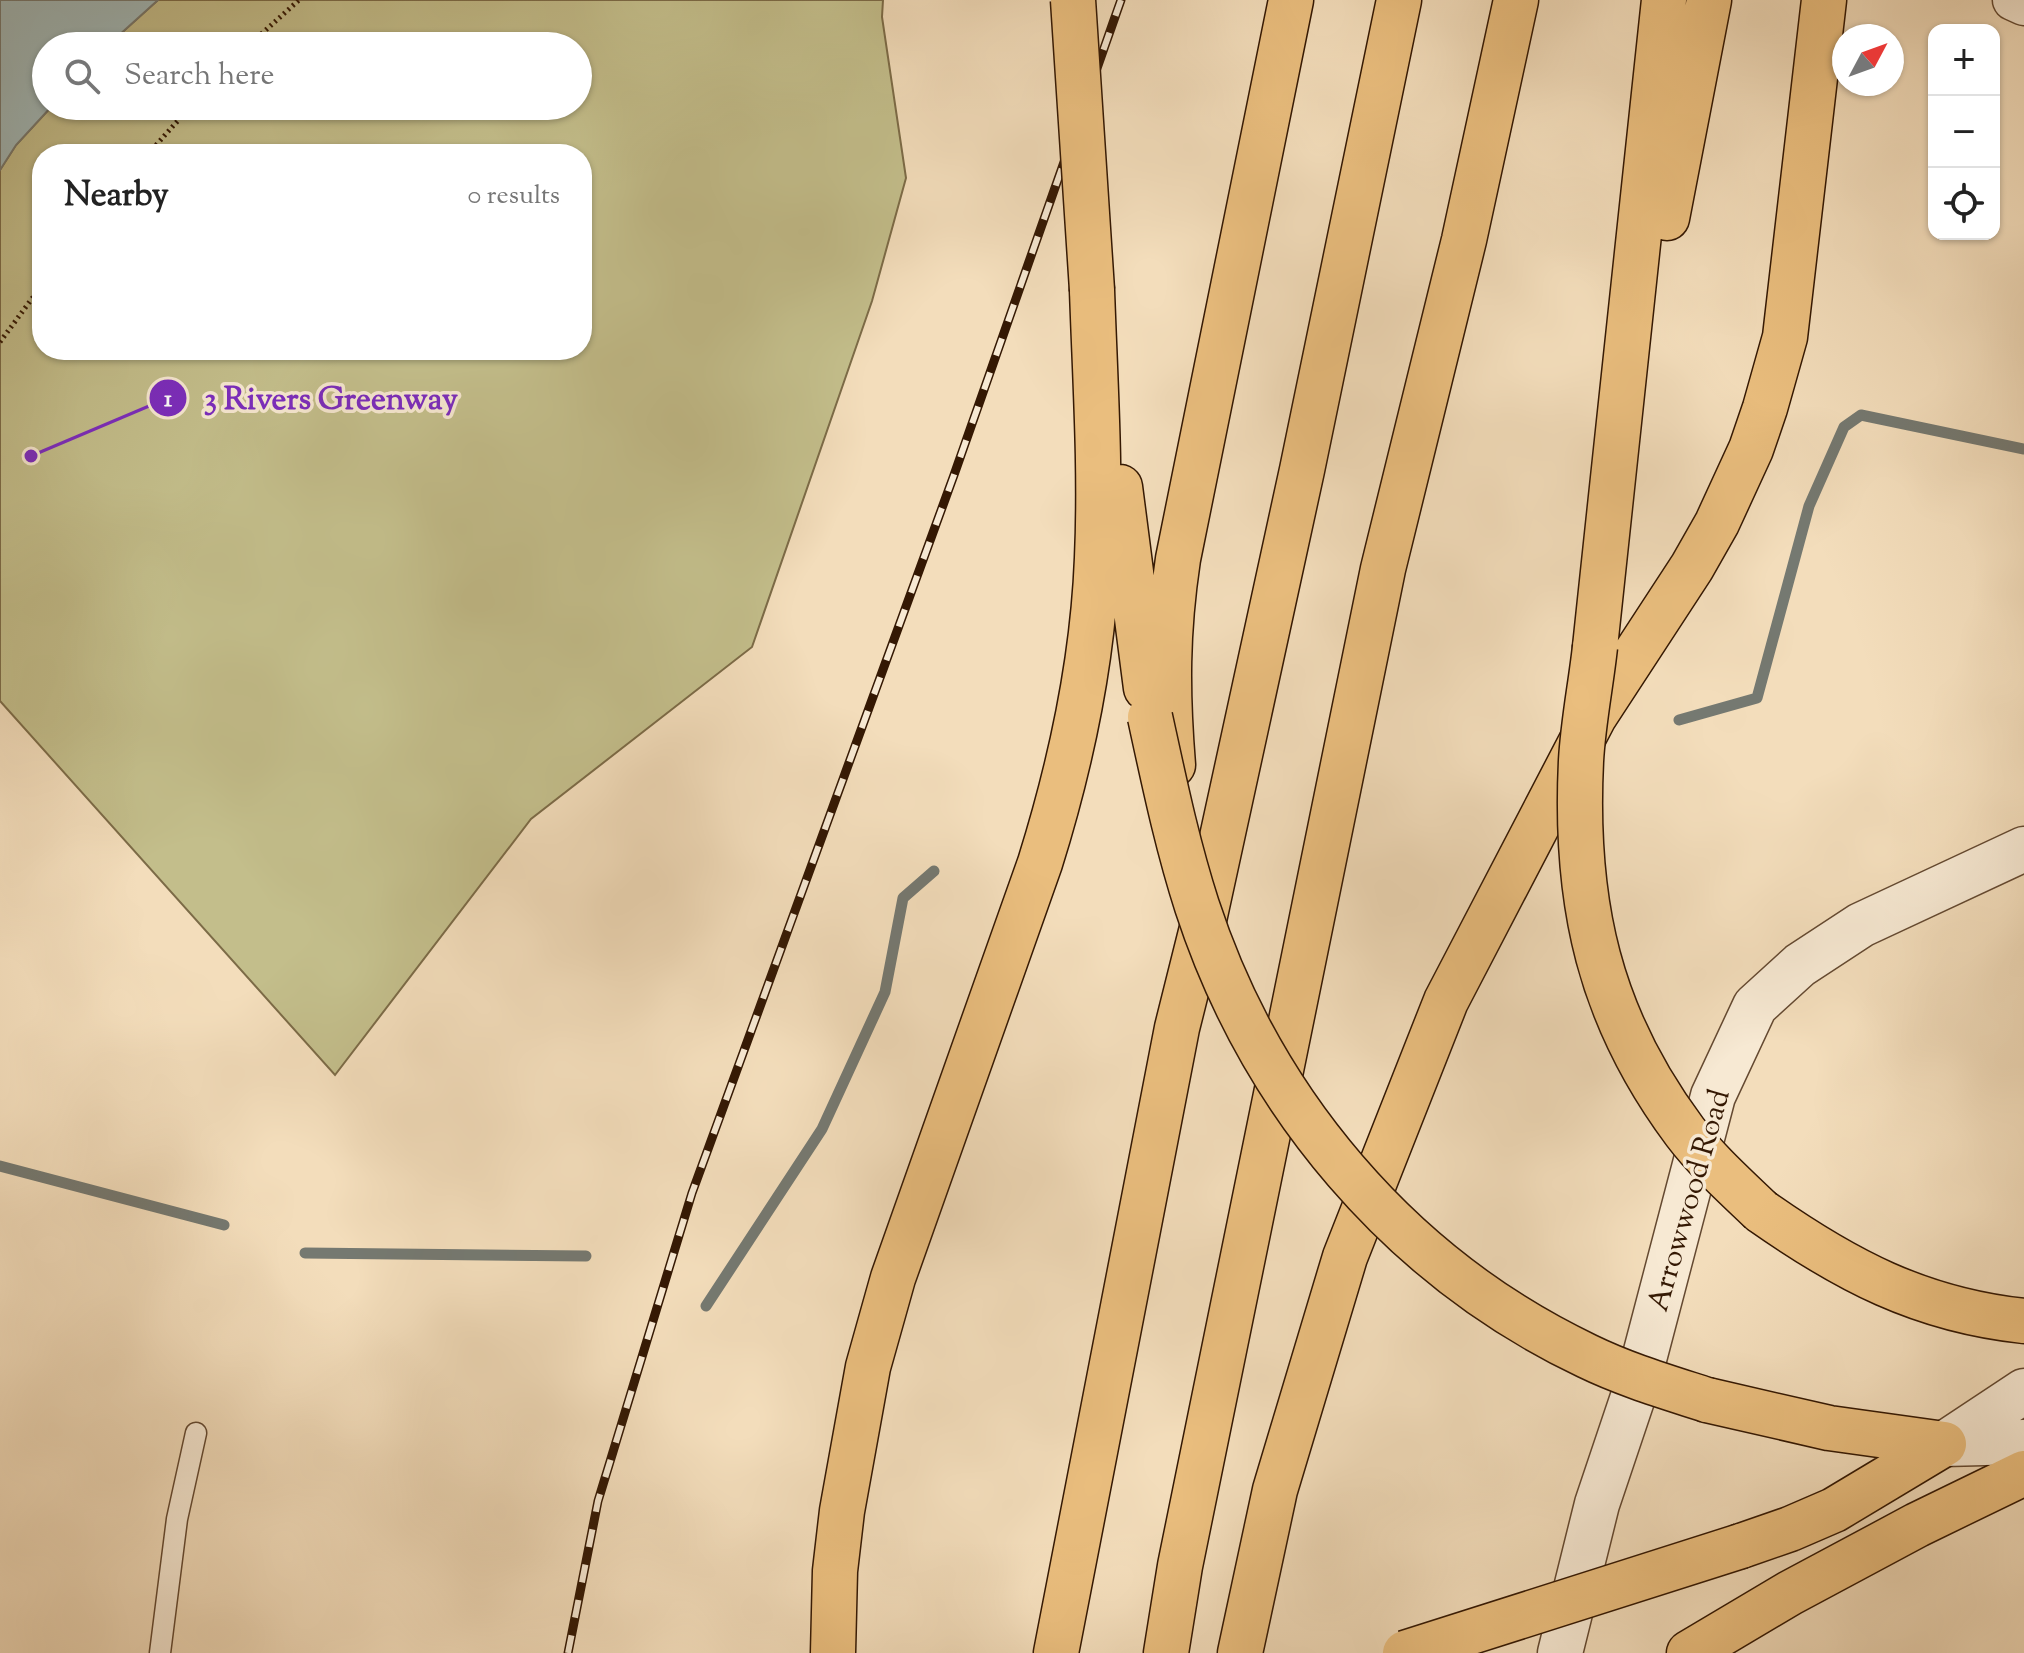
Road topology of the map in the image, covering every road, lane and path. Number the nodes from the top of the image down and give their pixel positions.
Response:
1 (299, 0) edge
2 (1073, 0) edge
3 (1291, 0) edge
4 (1399, 0) edge
5 (1516, 0) edge
6 (1664, 0) edge
7 (1709, 0) edge
8 (1824, 0) edge
9 (2013, 0) edge
10 (2024, 5) edge
11 (264, 32) edge
12 (178, 120) edge
13 (157, 144) edge
14 (32, 299) edge
15 (0, 342) edge
16 (1109, 481) junction
17 (1608, 523) junction
18 (1179, 845) junction
19 (2024, 849) edge
20 (2024, 1321) edge
21 (2024, 1391) edge
22 (196, 1433) dead end
23 (2024, 1442) edge
24 (1944, 1444) junction
25 (2024, 1473) edge
26 (160, 1653) edge
27 (833, 1653) edge
28 (1056, 1653) edge
29 (1166, 1653) edge
30 (1240, 1653) edge
31 (1405, 1653) edge
32 (1560, 1653) edge
33 (1689, 1653) edge

1 - 11 path
2 - 16 highway, bridge
3 - 18 highway
4 - 28 highway
5 - 29 highway
6 - 17 highway
7 - 17 highway
8 - 30 highway
9 - 10 street
12 - 13 path
14 - 15 path
16 - 18 highway, bridge
16 - 27 highway
17 - 20 highway, bridge
18 - 24 highway, bridge
19 - 32 street, Arrowwood Road
21 - 24 street
22 - 26 lane
23 - 24 street
24 - 31 highway, bridge
25 - 33 highway

